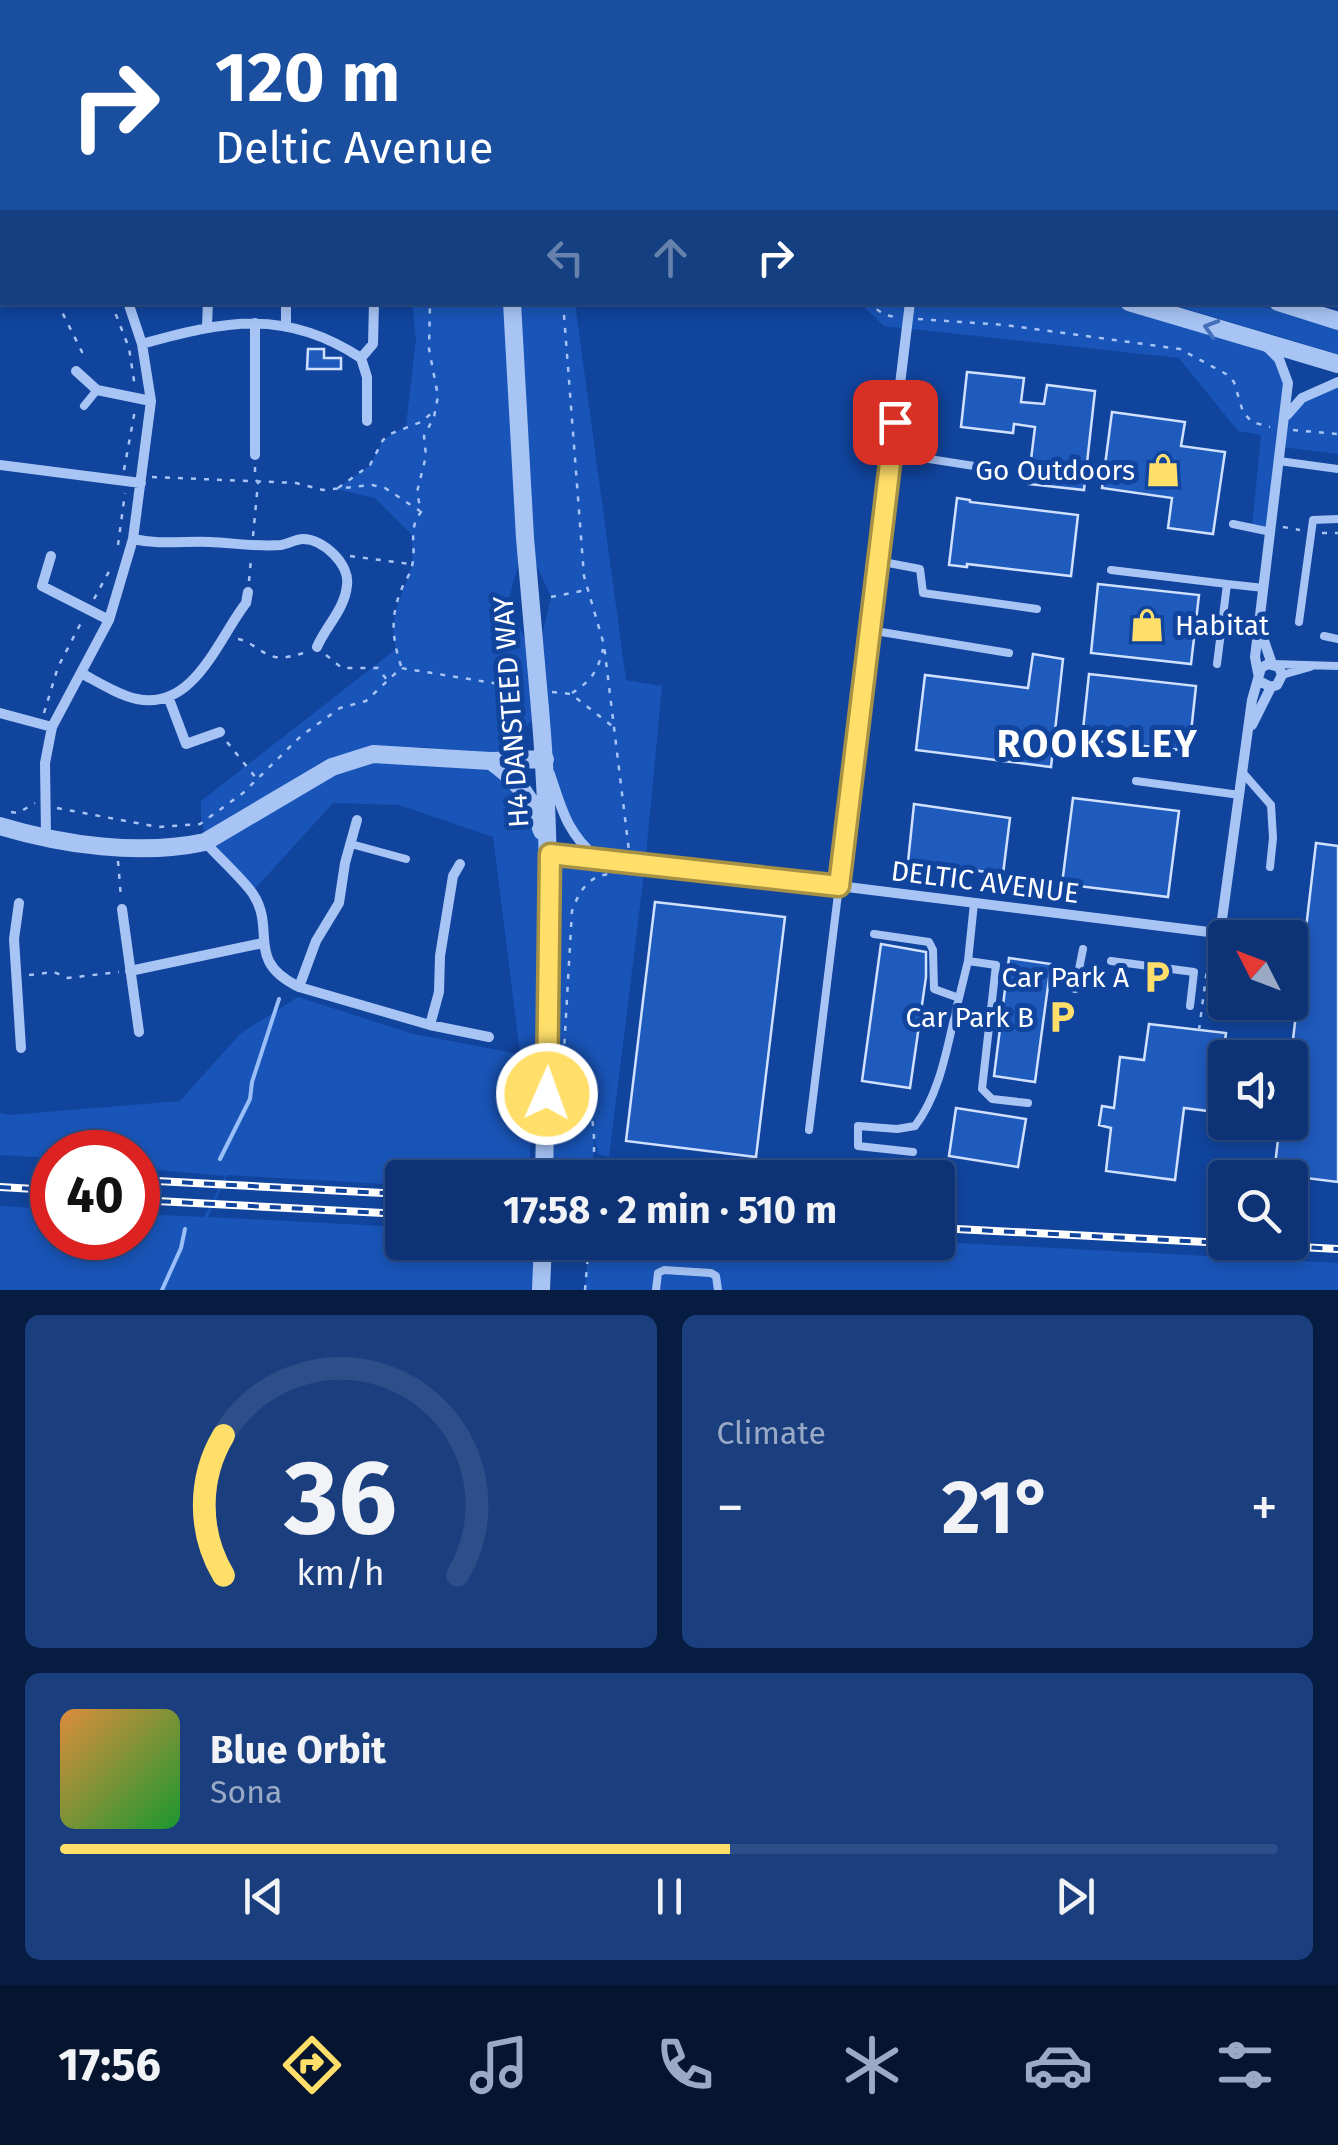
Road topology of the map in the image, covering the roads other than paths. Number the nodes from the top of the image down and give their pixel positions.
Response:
1 (129, 305) edge
2 (208, 305) edge
3 (286, 305) edge
4 (374, 305) edge
5 (512, 305) edge
6 (1139, 305) edge
7 (1284, 305) edge
8 (1300, 305) edge
9 (1338, 307) edge
10 (911, 309) edge
11 (1338, 321) edge
12 (255, 323) junction
13 (207, 326) junction
14 (286, 326) junction
15 (142, 344) junction
16 (1264, 344) junction
17 (361, 358) junction
18 (1338, 364) edge
19 (76, 371) road end
20 (1338, 382) edge
21 (97, 390) junction
22 (152, 401) junction
23 (84, 406) dead end
24 (367, 421) dead end
25 (1284, 425) junction
26 (892, 454) junction
27 (256, 455) road end
28 (1279, 461) junction
29 (0, 465) edge
30 (974, 466) dead end
31 (1338, 470) edge
32 (141, 480) junction
33 (1338, 519) edge
34 (1233, 524) dead end
35 (1271, 528) junction
36 (133, 540) junction
37 (51, 556) dead end
38 (878, 561) junction
39 (1111, 570) dead end
40 (1227, 584) junction
41 (1264, 588) junction
42 (248, 592) road end
43 (1037, 608) dead end
44 (108, 620) junction
45 (1299, 622) dead end
46 (1260, 626) junction
47 (870, 630) junction
48 (1324, 636) dead end
49 (1338, 638) edge
50 (317, 647) dead end
51 (1009, 653) dead end
52 (1217, 664) dead end
53 (1272, 664) junction
54 (1319, 664) junction
55 (1338, 666) edge
56 (81, 672) junction
57 (1282, 675) junction
58 (1259, 677) junction
59 (1271, 688) junction
60 (168, 699) junction
61 (0, 714) edge
62 (46, 725) junction
63 (220, 732) road end
64 (1244, 750) junction
65 (545, 759) junction
66 (490, 761) junction
67 (1243, 773) junction
68 (1136, 781) dead end
69 (1240, 795) junction
70 (357, 820) dead end
71 (0, 826) edge
72 (46, 836) junction
73 (205, 842) junction
74 (351, 844) junction
75 (550, 854) junction
76 (597, 858) junction
77 (406, 859) dead end
78 (460, 864) dead end
79 (1270, 867) dead end
80 (839, 886) junction
81 (18, 903) dead end
82 (974, 903) junction
83 (122, 909) road end
84 (1218, 920) edge
85 (1208, 933) edge
86 (874, 934) dead end
87 (264, 942) junction
88 (1082, 949) dead end
89 (968, 961) junction
90 (1111, 962) dead end
91 (130, 971) junction
92 (15, 977) junction
93 (0, 978) edge
94 (299, 987) junction
95 (1075, 988) dead end
96 (959, 998) junction
97 (1190, 1006) dead end
98 (430, 1025) junction
99 (139, 1032) dead end
100 (488, 1037) dead end
101 (21, 1048) dead end
102 (1028, 1103) dead end
103 (809, 1130) dead end
104 (913, 1152) dead end
105 (544, 1160) edge
106 (542, 1260) edge
107 (541, 1290) edge
108 (656, 1290) edge
109 (718, 1290) edge

1 - 15 street
2 - 13 street
3 - 14 street
4 - 17 street
5 - 65 street, H4 DANSTEED WAY, bridge
16 -> 6 street
7 - 11 street
8 - 9 street
10 - 26 street
12 - 13 street
12 - 14 street
12 - 27 street
13 - 15 street
14 - 17 street
15 - 22 street
16 - 18 street
16 - 25 street
17 - 24 street
19 - 21 street
20 - 25 street
21 - 22 street
21 - 23 lane
22 - 32 street
25 - 28 street
26 - 30 lane
26 - 38 street
28 - 31 lane
28 - 35 street
29 - 32 street
32 - 36 street
33 - 45 lane
34 - 35 lane
35 - 41 street
36 - 44 street
36 - 50 street
37 - 44 street
38 - 43 lane
38 - 47 street
39 - 40 lane
40 - 41 lane
40 - 52 lane
41 - 46 street
42 - 60 street
44 - 56 street
46 - 53 street
46 - 58 street
47 - 51 lane
47 - 80 street
48 - 49 lane
53 - 54 lane
53 - 57 street
53 - 58 street
54 - 55 lane
54 - 57 lane
56 - 60 street
56 - 62 street
57 - 59 street
58 - 59 street
58 - 64 street
59 - 64 street
60 - 63 street
61 - 62 street
62 - 72 street
64 - 67 street
65 - 66 street
65 - 75 street, H4 DANSTEED WAY
65 - 76 street
66 - 73 street
66 - 75 street
67 - 69 street
67 - 79 lane
68 - 69 lane
69 - 84 street
70 - 74 street
71 - 72 street
72 - 73 street
73 - 87 street
74 - 77 lane
74 - 94 street
75 - 76 street, DELTIC AVENUE
75 - 105 street, H4 DANSTEED WAY
76 - 80 street, DELTIC AVENUE
78 - 98 street
80 - 82 street, DELTIC AVENUE
80 - 103 lane
81 - 92 street
82 - 85 street, DELTIC AVENUE
82 - 89 lane
83 - 91 street
86 - 96 lane
87 - 91 street
87 - 94 street
88 - 95 lane
89 - 96 lane
89 - 102 lane
90 - 97 lane
91 - 99 street
92 - 93 street
92 - 101 street
94 - 98 street
96 - 104 lane
98 - 100 street
106 - 107 street
108 - 109 lane

